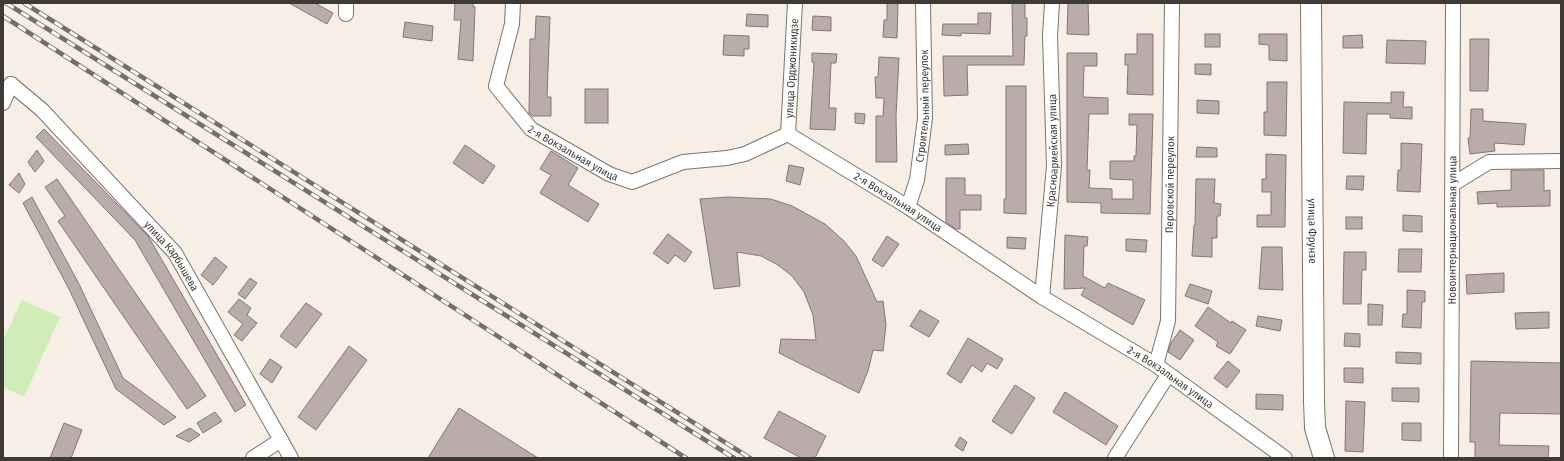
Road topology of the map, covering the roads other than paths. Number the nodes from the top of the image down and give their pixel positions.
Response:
1 (513, 3) edge
2 (795, 3) edge
3 (923, 3) edge
4 (1052, 3) edge
5 (1172, 3) edge
6 (1311, 3) edge
7 (1453, 3) edge
8 (7, 83) edge
9 (3, 103) edge
10 (788, 134) junction
11 (1561, 161) edge
12 (1454, 184) junction
13 (908, 207) junction
14 (1042, 297) junction
15 (1156, 365) junction
16 (1168, 375) junction
17 (281, 440) junction
18 (253, 458) edge
19 (291, 458) edge
20 (1115, 458) edge
21 (1285, 458) edge
22 (1324, 458) edge
23 (1451, 458) edge

1 - 10 street, 2-я Вокзальная улица
2 - 10 street, улица Орджоникидзе
3 - 13 street, Строительный переулок
4 - 14 street, Красноармейская улица
5 - 15 street, Перовской переулок
6 - 22 street, улица Фрунзе
7 - 12 street, Новоинтернациональная улица
8 - 9 street
8 - 17 street, улица Карбышева
10 - 13 street, 2-я Вокзальная улица
11 - 12 street
12 - 23 street, Новоинтернациональная улица
13 - 14 street, 2-я Вокзальная улица
14 - 15 street, 2-я Вокзальная улица
15 - 16 street, 2-я Вокзальная улица
16 - 20 street
16 - 21 street, 2-я Вокзальная улица
17 - 18 street
17 - 19 street, улица Карбышева

